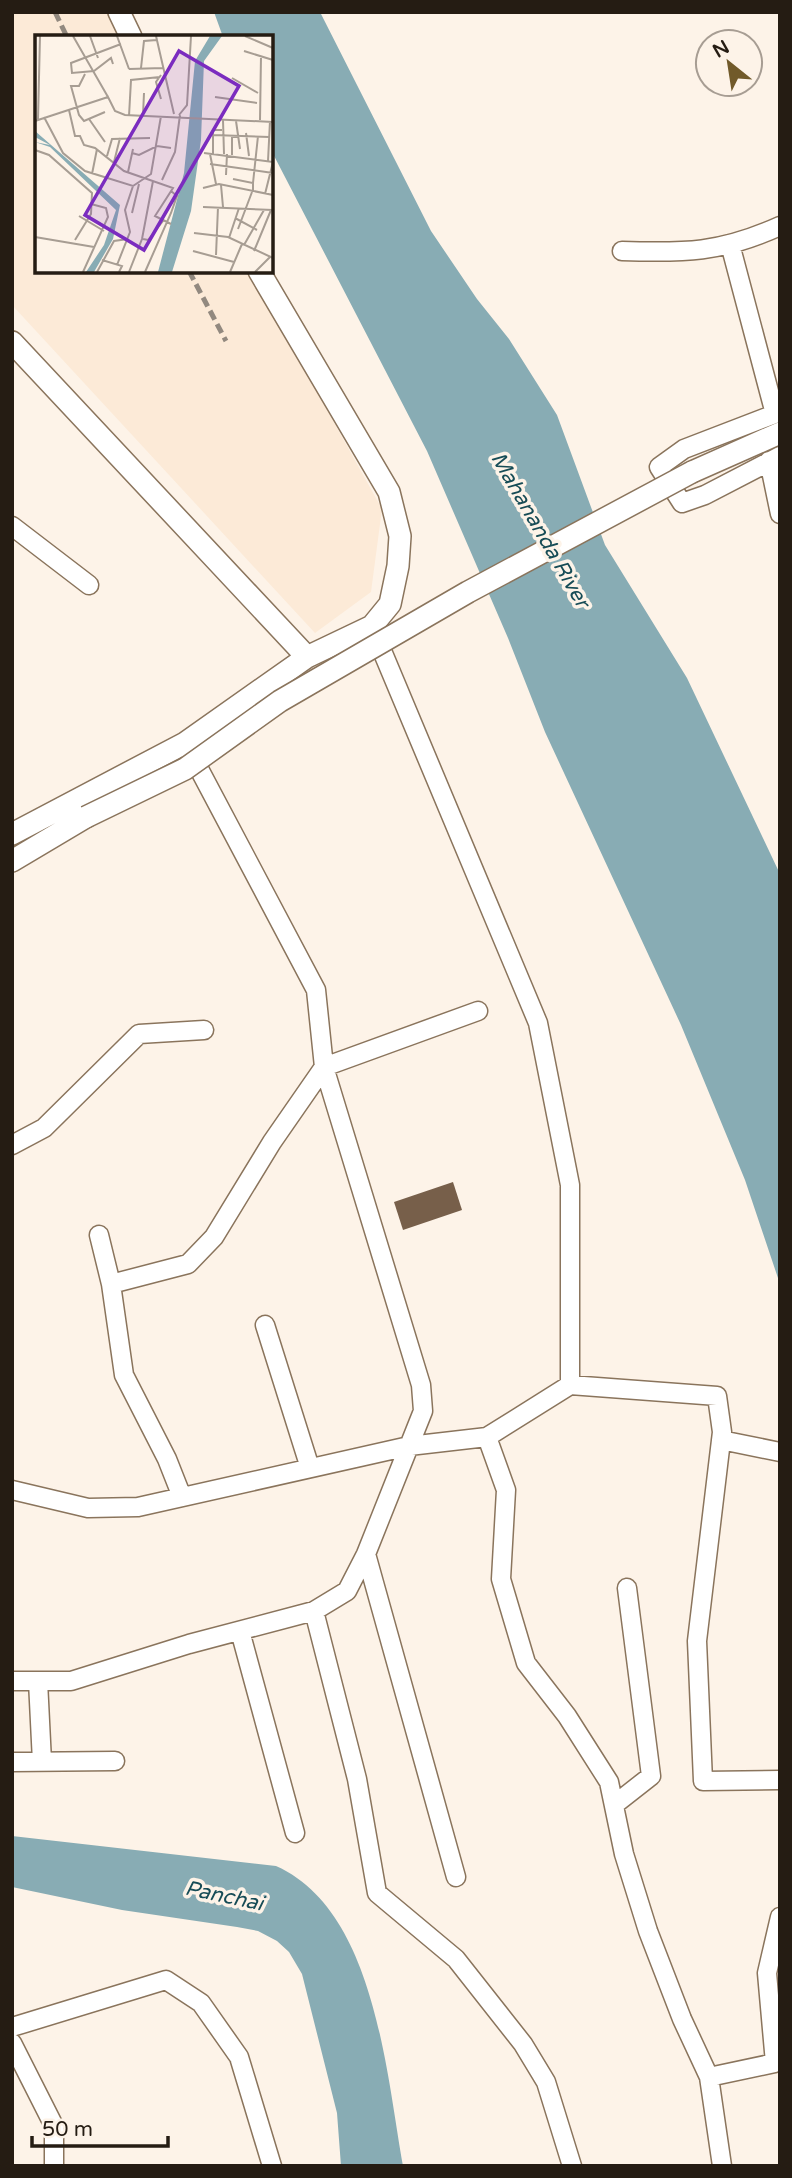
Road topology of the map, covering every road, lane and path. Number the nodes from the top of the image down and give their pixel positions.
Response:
1 (119, 12) edge
2 (130, 35) edge
3 (780, 226) edge
4 (730, 244) junction
5 (622, 251) dead end
6 (260, 273) edge
7 (12, 342) edge
8 (778, 420) edge
9 (774, 458) edge
10 (780, 514) edge
11 (12, 526) edge
12 (89, 585) dead end
13 (372, 626) junction
14 (307, 657) junction
15 (185, 743) junction
16 (12, 834) edge
17 (12, 861) edge
18 (478, 1011) dead end
19 (204, 1030) dead end
20 (324, 1067) junction
21 (12, 1145) edge
22 (99, 1235) dead end
23 (111, 1284) junction
24 (265, 1325) dead end
25 (570, 1385) junction
26 (486, 1437) junction
27 (721, 1440) junction
28 (409, 1446) junction
29 (780, 1452) edge
30 (310, 1468) junction
31 (12, 1490) edge
32 (182, 1497) junction
33 (366, 1554) junction
34 (627, 1588) dead end
35 (314, 1612) junction
36 (240, 1631) junction
37 (12, 1681) edge
38 (38, 1681) junction
39 (115, 1761) dead end
40 (12, 1762) edge
41 (43, 1762) junction
42 (780, 1780) edge
43 (614, 1805) junction
44 (295, 1833) dead end
45 (457, 1877) dead end
46 (780, 1917) edge
47 (12, 2027) edge
48 (12, 2043) edge
49 (777, 2063) edge
50 (709, 2077) junction
51 (567, 2164) edge
52 (54, 2166) edge
53 (272, 2166) edge
54 (722, 2166) edge

1 - 2 street
3 - 4 street
4 - 5 street
4 - 8 street
6 - 13 street
7 - 14 street
8 - 9 street
8 - 17 street, bridge
9 - 10 street
11 - 12 street
13 - 14 street
13 - 25 street
14 - 15 street
15 - 16 street
15 - 20 street
18 - 20 street
19 - 21 street
20 - 23 street
20 - 28 street
22 - 23 street
23 - 32 street
24 - 30 street
25 - 26 street
25 - 27 street
26 - 28 street
26 - 43 street
27 - 29 street
27 - 42 street
28 - 30 street
28 - 33 street
30 - 32 street
31 - 32 street
33 - 35 street
33 - 45 street
34 - 43 street
35 - 36 street
35 - 51 street
36 - 38 street
36 - 44 street
37 - 38 street
38 - 41 street
39 - 41 street
40 - 41 street
43 - 50 street
46 - 49 street
47 - 53 street
48 - 52 street
49 - 50 street
50 - 54 street

